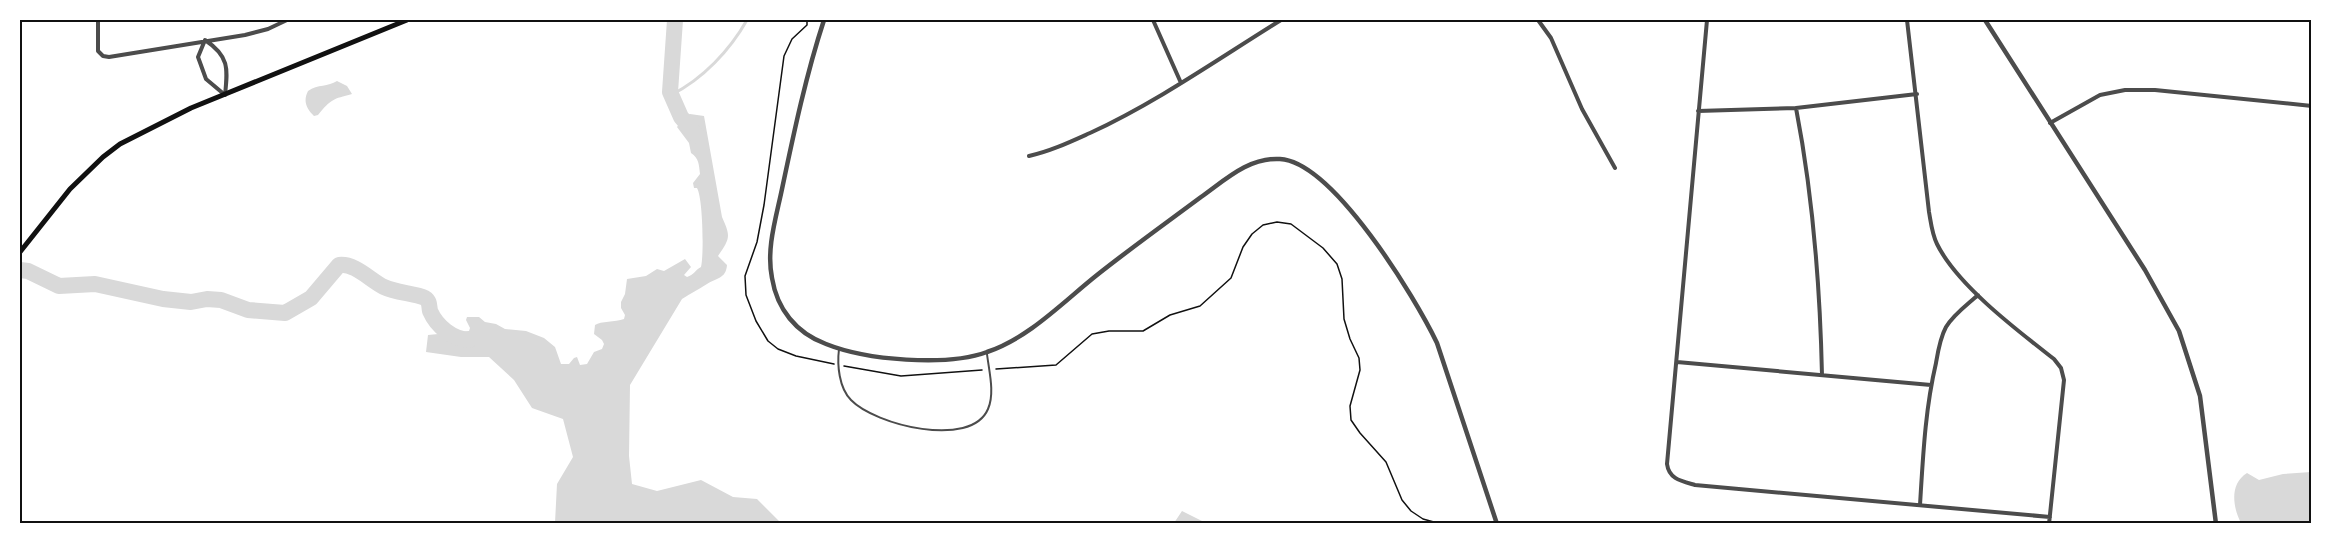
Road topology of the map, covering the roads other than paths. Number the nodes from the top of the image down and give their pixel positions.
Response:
1 (98, 20) edge
2 (287, 20) edge
3 (407, 20) edge
4 (824, 20) edge
5 (1153, 20) edge
6 (1281, 20) edge
7 (1538, 20) edge
8 (1707, 20) edge
9 (1907, 20) edge
10 (1985, 20) edge
11 (205, 40) junction
12 (1181, 83) junction
13 (1917, 93) junction
14 (225, 95) junction
15 (2312, 106) edge
16 (1796, 108) junction
17 (1698, 111) junction
18 (2050, 123) junction
19 (1029, 156) dead end
20 (1615, 168) dead end
21 (20, 252) edge
22 (1978, 295) junction
23 (839, 349) junction
24 (987, 352) junction
25 (1677, 362) junction
26 (1822, 375) junction
27 (1930, 385) junction
28 (1920, 505) junction
29 (2050, 517) junction
30 (1497, 524) edge
31 (2049, 524) edge
32 (2216, 524) edge

1 - 11 street
2 - 11 street
3 - 14 main road
4 - 23 street
5 - 12 street
6 - 12 street
7 - 20 street
8 - 17 street
9 - 13 street
10 - 18 street
11 - 14 street
11 - 14 street
12 - 19 street
13 - 16 street
13 - 22 street
14 - 21 main road
15 - 18 street
16 - 17 street
16 - 26 street
17 - 25 street
18 - 32 street
22 - 27 street
22 - 29 street
23 - 24 street
23 - 24 lane
24 - 30 street
25 - 26 street
25 - 28 street
26 - 27 street
27 - 28 street
28 - 29 street
29 - 31 street

